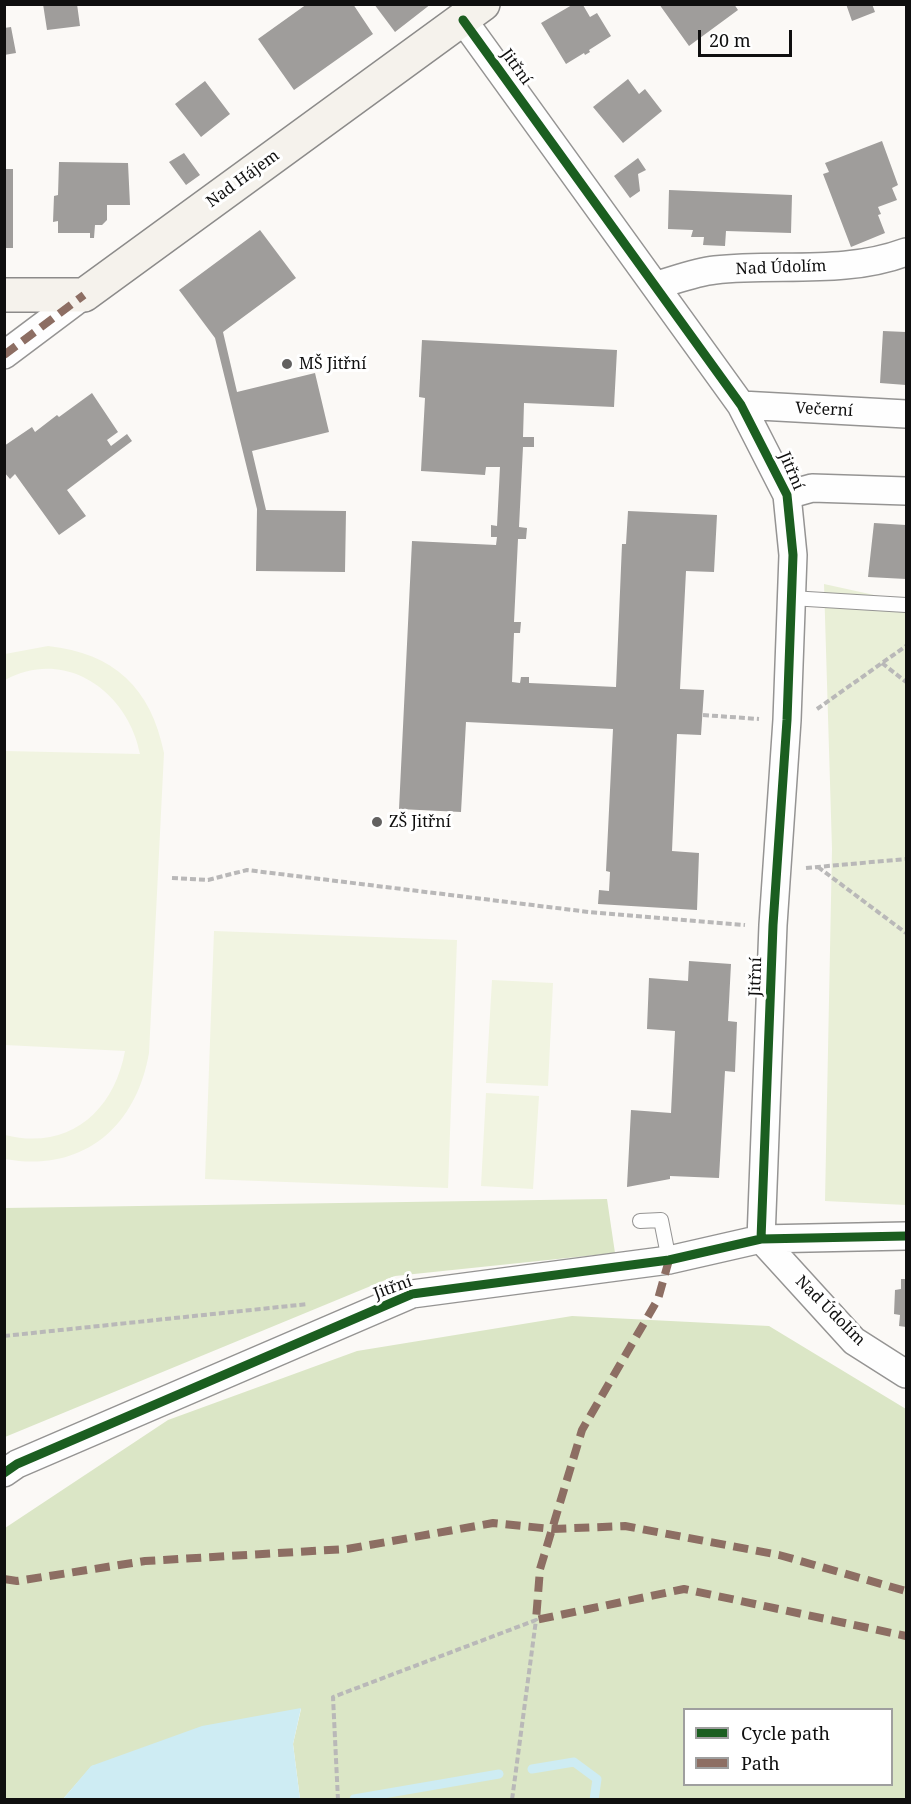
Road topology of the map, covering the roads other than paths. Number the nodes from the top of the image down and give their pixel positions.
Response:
1 (473, 12) edge
2 (906, 252) edge
3 (657, 285) junction
4 (4, 295) edge
5 (84, 295) junction
6 (4, 355) edge
7 (741, 405) junction
8 (906, 414) edge
9 (906, 491) edge
10 (787, 495) junction
11 (791, 598) junction
12 (906, 605) edge
13 (640, 1221) dead end
14 (906, 1236) edge
15 (761, 1239) junction
16 (669, 1260) junction
17 (906, 1374) edge
18 (4, 1473) edge

1 - 3 street, Jitřní
1 - 5 street, Nad Hájem
2 - 3 street, Nad Údolím
3 - 7 street, Jitřní
4 - 5 street
5 - 6 street, Nad Hájem
7 - 8 street, Večerní
7 - 10 street, Jitřní
9 - 10 street
10 - 11 street, Jitřní
11 - 12 lane
11 - 15 street, Jitřní
13 - 16 lane
14 - 15 street
15 - 16 street, Jitřní
15 - 17 street, Nad Údolím
16 - 18 street, Jitřní

